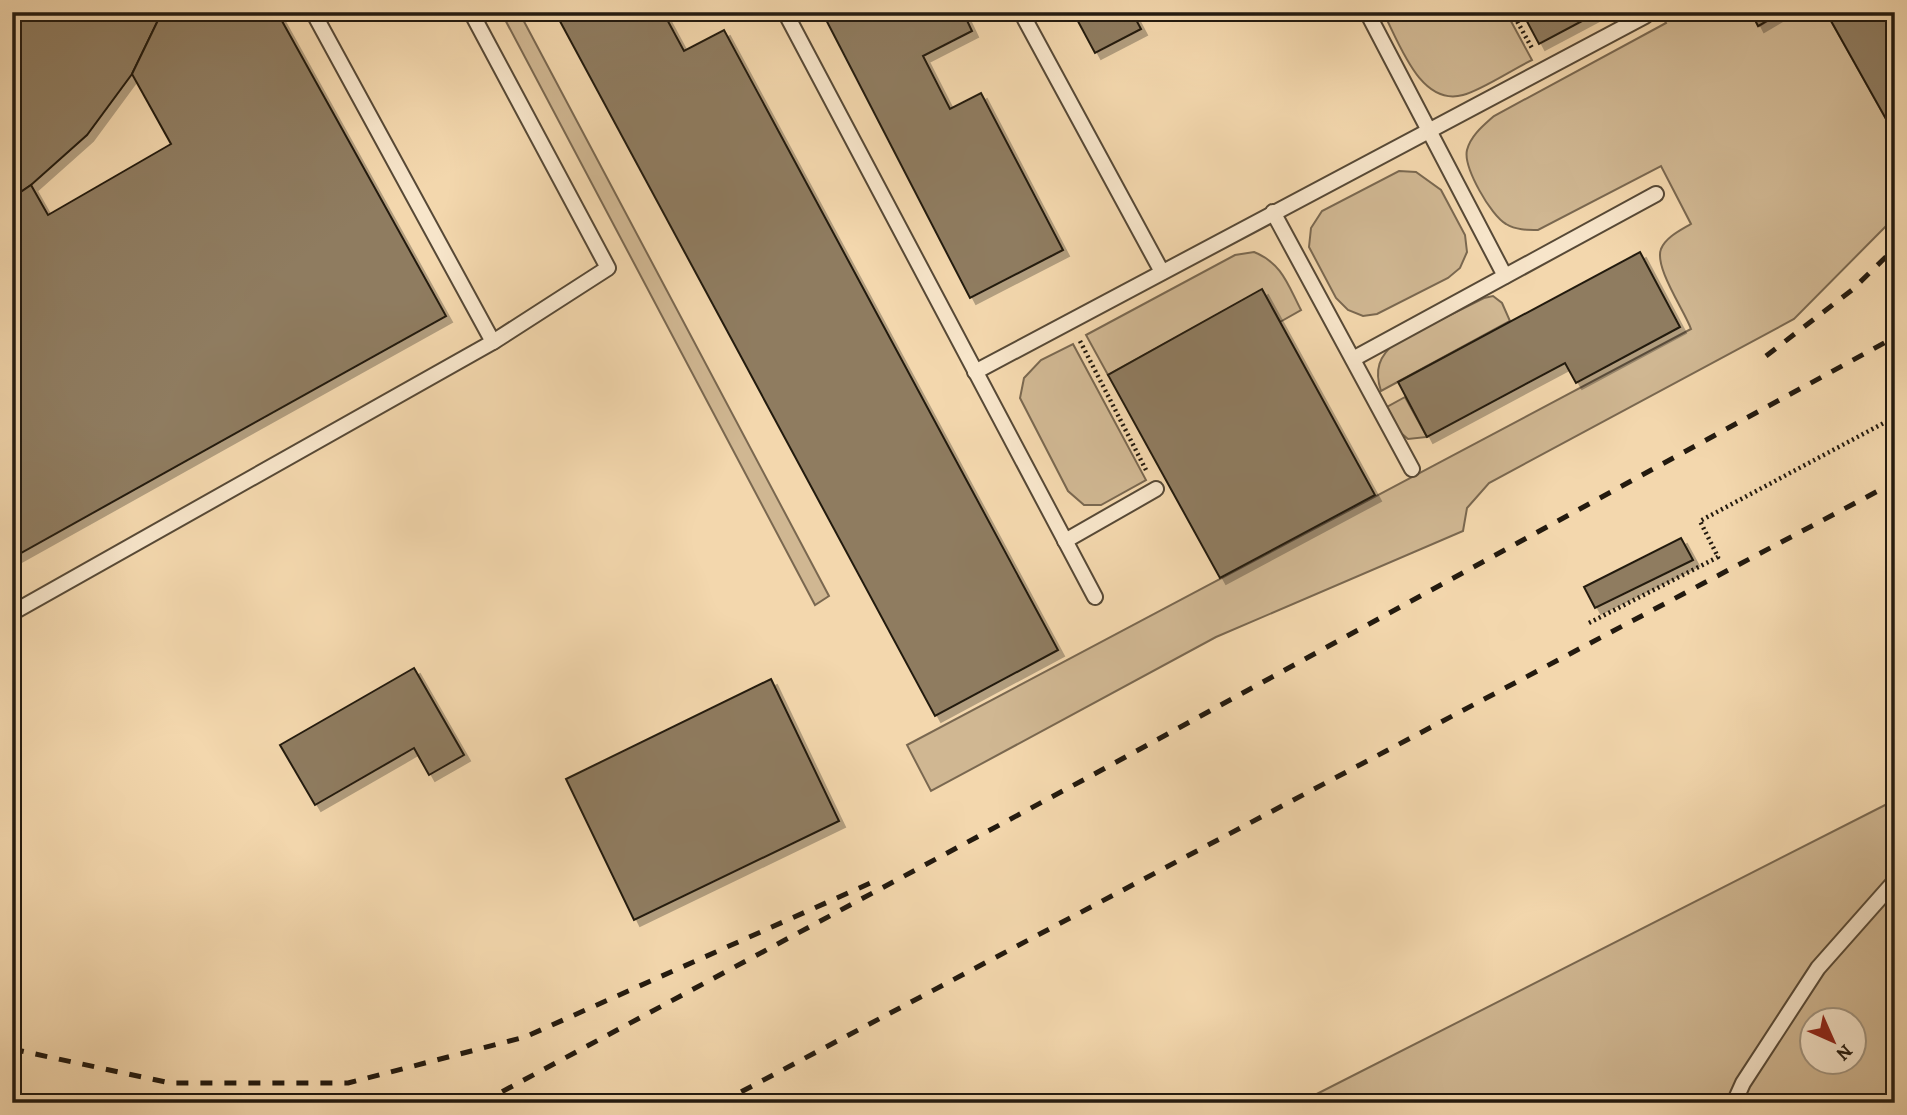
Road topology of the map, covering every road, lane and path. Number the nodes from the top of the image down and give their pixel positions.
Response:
1 (313, 12) edge
2 (471, 12) edge
3 (785, 12) edge
4 (1021, 12) edge
5 (1367, 12) edge
6 (1512, 12) edge
7 (1645, 16) dead end
8 (1543, 69) junction
9 (1429, 130) junction
10 (1656, 194) dead end
11 (1273, 212) junction
12 (1162, 272) junction
13 (1506, 276) junction
14 (1070, 321) junction
15 (493, 342) junction
16 (1353, 359) junction
17 (975, 372) junction
18 (1895, 416) edge
19 (1412, 469) dead end
20 (1156, 489) joint
21 (1065, 541) junction
22 (1095, 597) dead end
23 (12, 613) edge
24 (1589, 623) dead end
25 (1895, 881) edge
26 (1734, 1103) edge

1 - 15 lane
2 - 15 lane
3 - 17 lane
4 - 12 lane
5 - 9 lane
6 - 8 path
7 - 8 lane
8 - 9 lane
9 - 11 lane
9 - 13 lane
10 - 13 lane
11 - 12 lane
11 - 16 lane
12 - 14 lane
13 - 16 lane
14 - 17 lane
14 - 20 path
15 - 23 lane
16 - 19 lane
17 - 21 lane
18 - 24 path
20 - 21 lane
21 - 22 lane
25 - 26 lane

